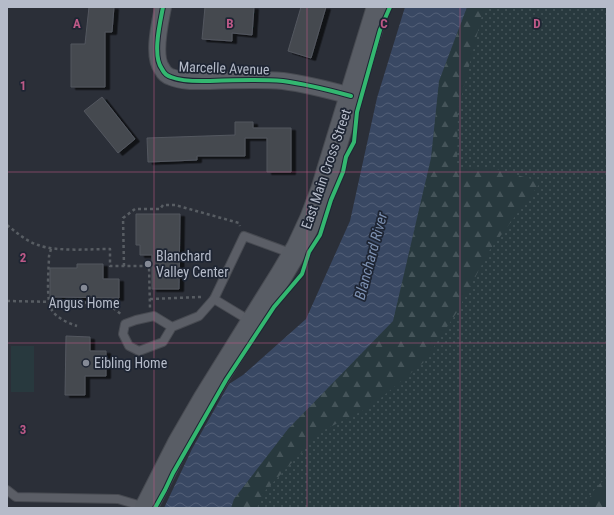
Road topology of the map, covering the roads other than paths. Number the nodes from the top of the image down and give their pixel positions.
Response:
1 (163, 7) edge
2 (378, 7) edge
3 (351, 96) junction
4 (294, 255) junction
5 (214, 299) junction
6 (252, 322) junction
7 (172, 327) junction
8 (7, 490) edge
9 (146, 508) edge

1 - 3 street, Marcelle Avenue
2 - 3 main road, East Main Cross Street
3 - 4 main road, East Main Cross Street
4 - 5 lane
4 - 6 main road, East Main Cross Street
5 - 6 lane
5 - 7 lane
6 - 9 main road, East Main Cross Street
7 - 7 lane
8 - 9 lane

